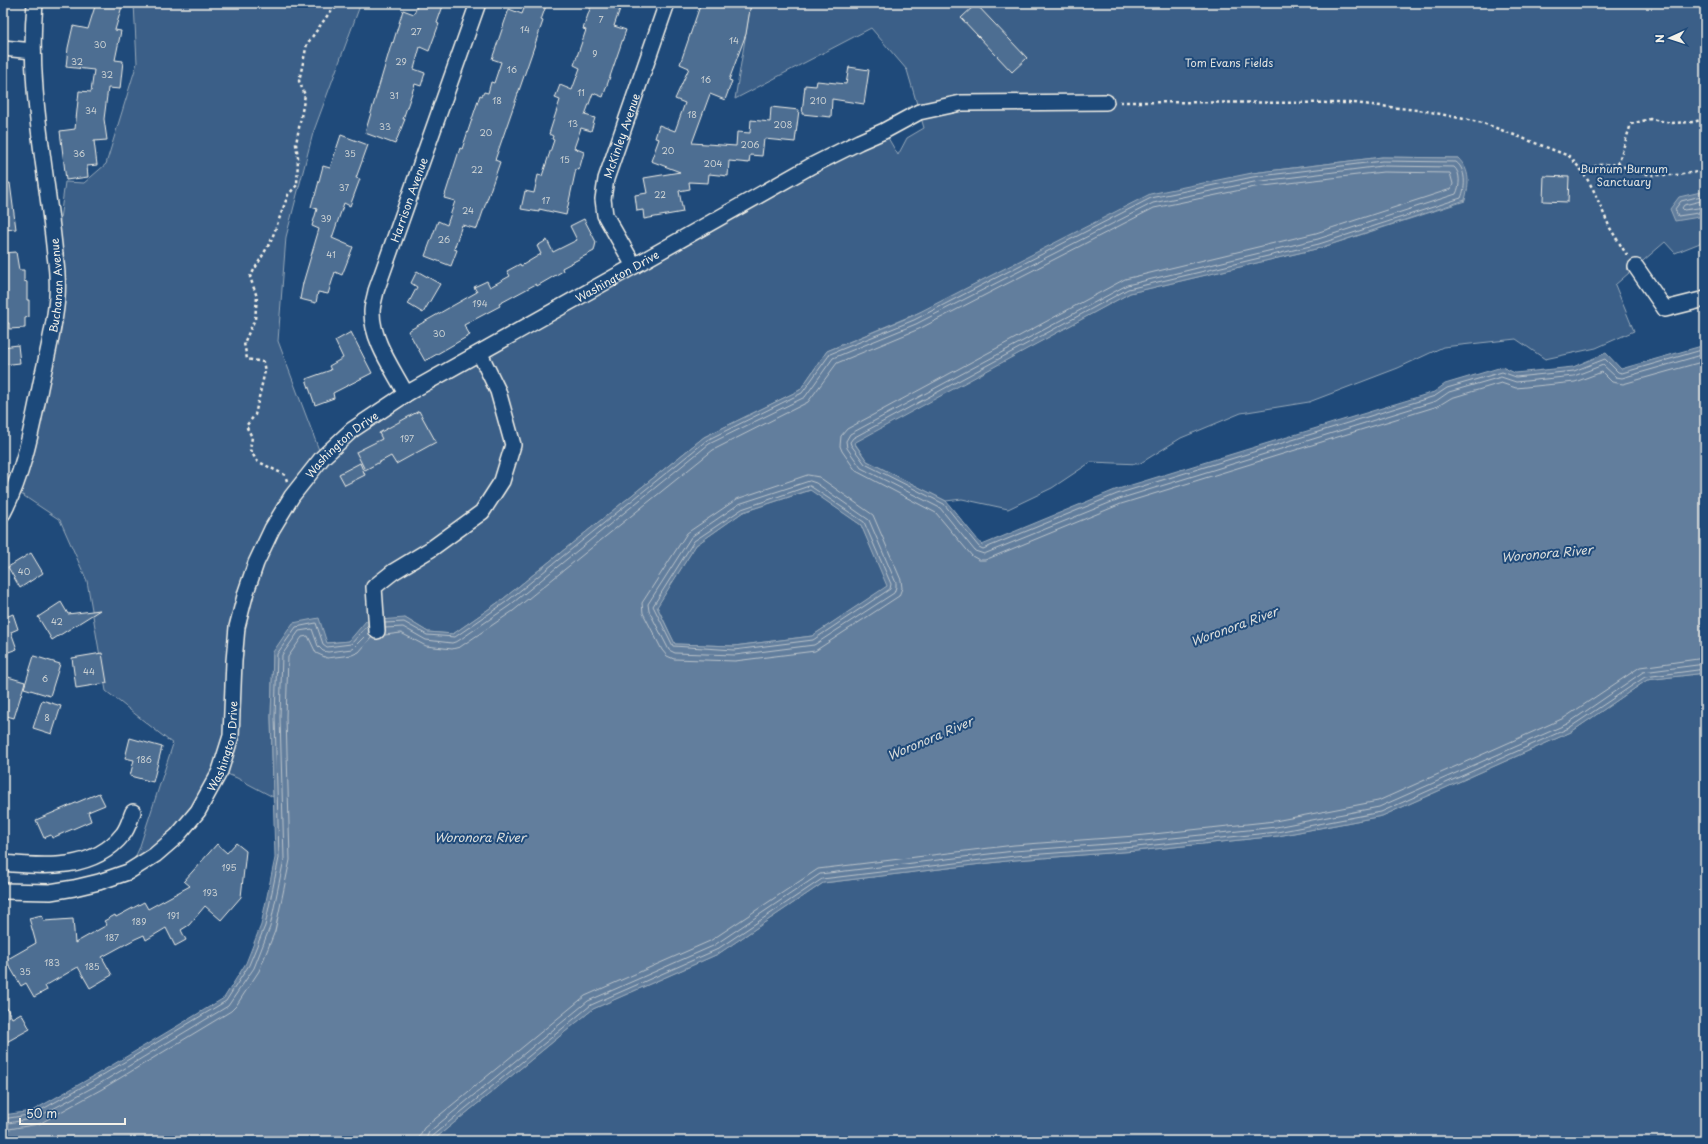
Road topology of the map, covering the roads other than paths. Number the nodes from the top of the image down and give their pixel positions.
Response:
1 (35, 3) edge
2 (478, 3) edge
3 (667, 3) edge
4 (3, 48) edge
5 (32, 51) junction
6 (1106, 102) road end
7 (634, 266) junction
8 (1636, 267) road end
9 (1705, 299) edge
10 (480, 354) junction
11 (406, 394) junction
12 (9, 488) edge
13 (3, 513) edge
14 (377, 631) dead end
15 (133, 812) dead end
16 (3, 863) edge
17 (3, 891) edge

1 - 5 street, Buchanan Avenue
2 - 11 street, Harrison Avenue
3 - 7 street, McKinley Avenue
4 - 5 street
5 - 12 street, Buchanan Avenue
6 - 7 street, Washington Drive
7 - 10 street, Washington Drive
8 - 9 street
10 - 11 street, Washington Drive
10 - 14 street
11 - 17 street, Washington Drive
12 - 13 street, Buchanan Avenue
15 - 16 street

